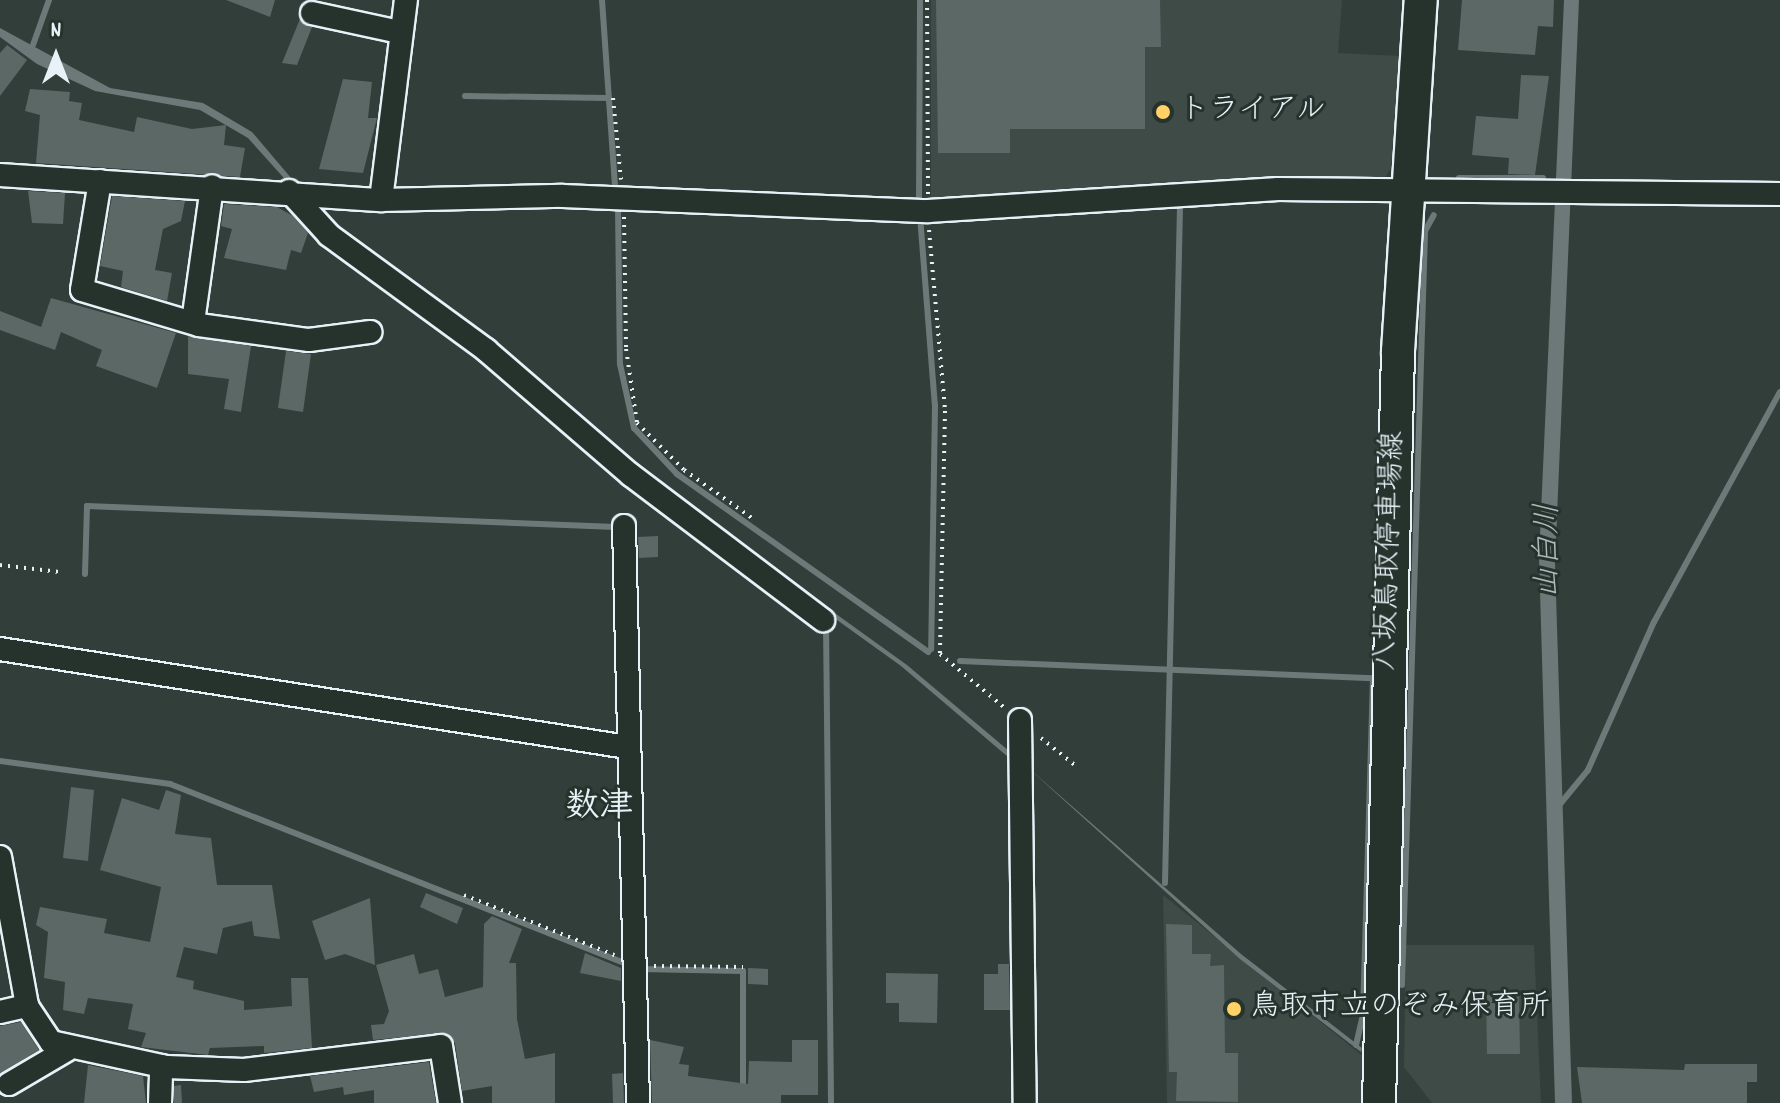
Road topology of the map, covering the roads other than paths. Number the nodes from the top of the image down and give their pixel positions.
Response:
1 (406, 0) edge
2 (1421, 0) edge
3 (312, 13) dead end
4 (399, 32) junction
5 (0, 175) edge
6 (100, 181) junction
7 (212, 186) junction
8 (1408, 190) junction
9 (289, 191) junction
10 (1780, 194) edge
11 (381, 200) junction
12 (193, 322) junction
13 (370, 332) dead end
14 (624, 526) dead end
15 (823, 620) dead end
16 (0, 649) edge
17 (1020, 720) road end
18 (627, 747) junction
19 (0, 857) edge
20 (27, 1006) junction
21 (0, 1012) edge
22 (67, 1050) junction
23 (161, 1066) junction
24 (9, 1084) dead end
25 (160, 1103) edge
26 (450, 1103) edge
27 (638, 1103) edge
28 (1025, 1103) edge
29 (1379, 1103) edge

1 - 4 street
2 - 8 main road, 八坂鳥取停車場線
3 - 4 street
4 - 11 street
5 - 6 street
6 - 7 street
6 - 12 street
7 - 9 street
7 - 12 street
8 - 10 street
8 - 11 street
8 - 29 main road, 八坂鳥取停車場線
9 - 11 street
9 - 15 street
12 - 13 street
14 - 18 street
16 - 18 street
17 - 28 street
18 - 27 street
19 - 20 street
20 - 21 street
20 - 22 street
22 - 23 street
22 - 24 street
23 - 25 street
23 - 26 street

